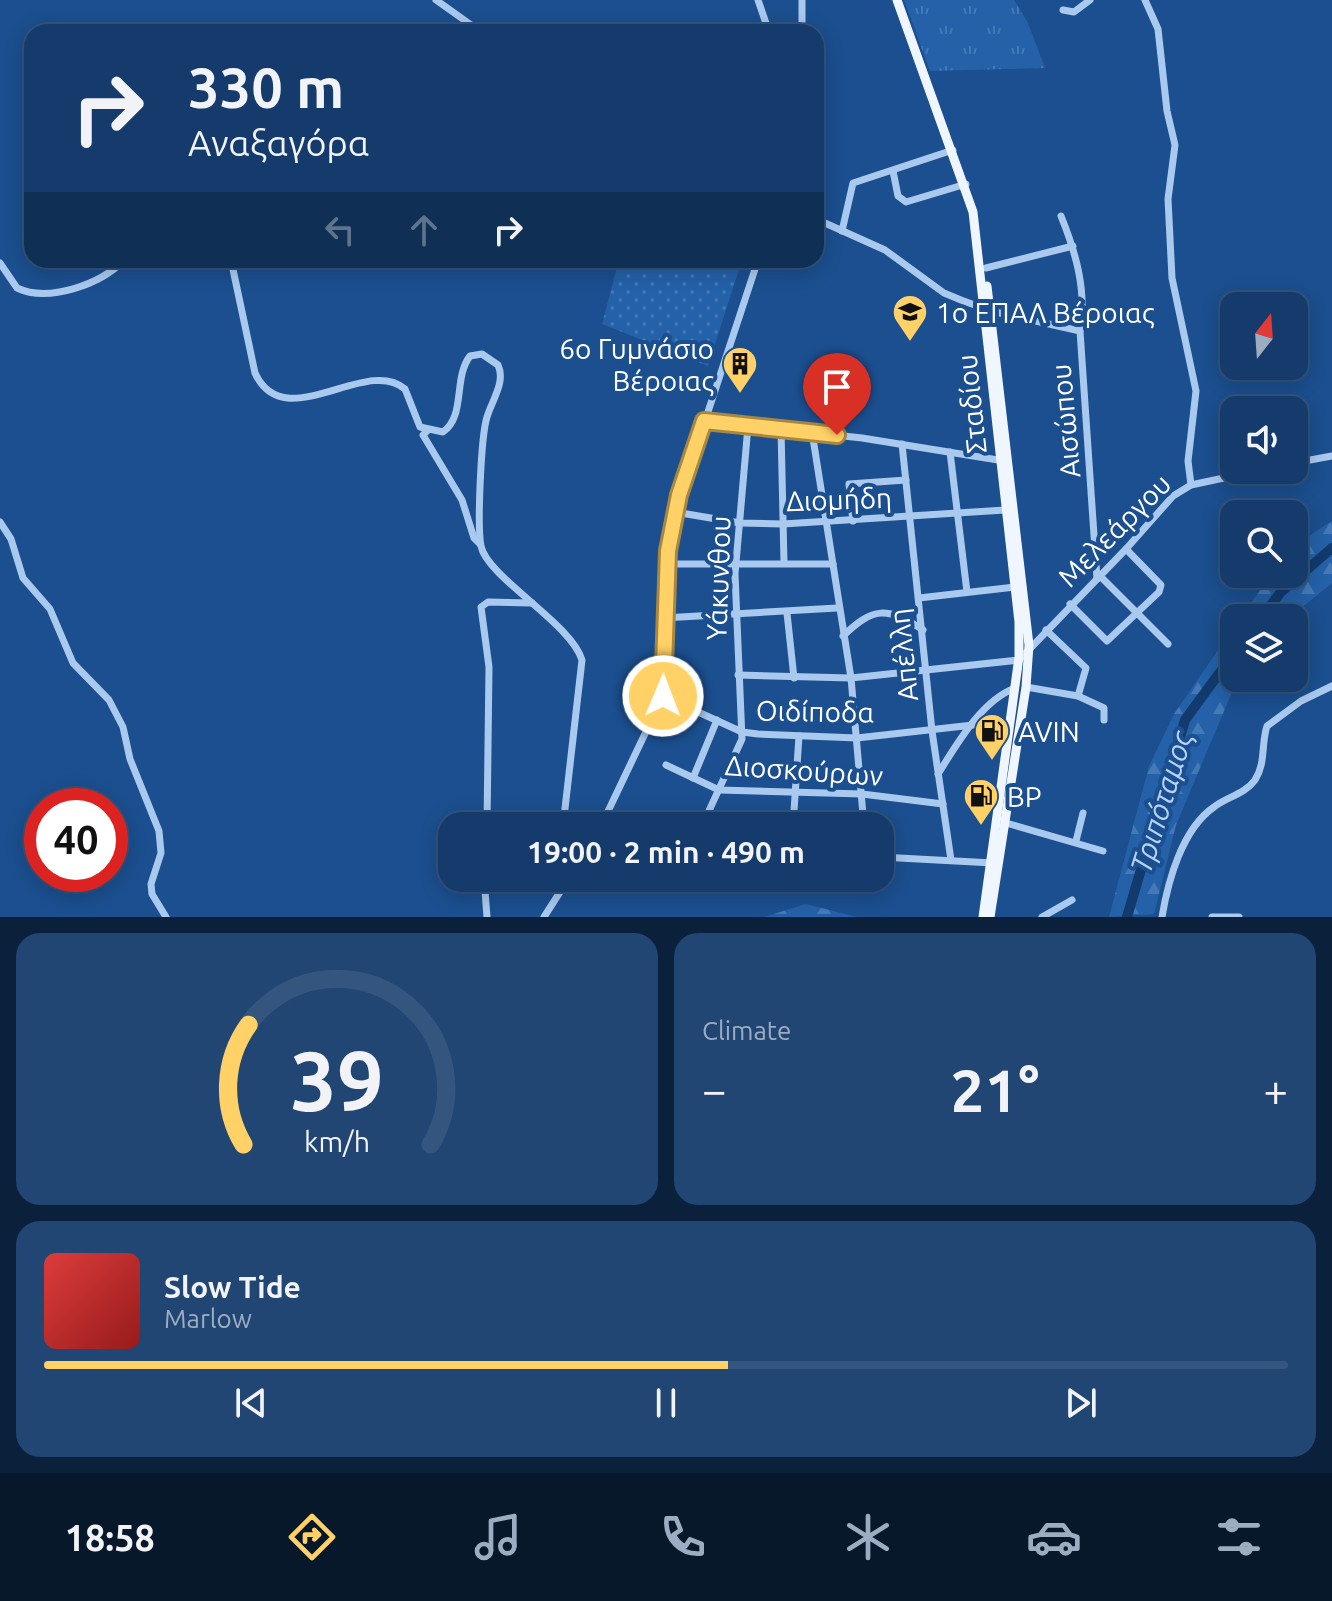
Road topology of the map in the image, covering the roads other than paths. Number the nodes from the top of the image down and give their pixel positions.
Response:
1 (436, 0) edge
2 (758, 0) edge
3 (802, 0) edge
4 (897, 0) edge
5 (1090, 0) edge
6 (1145, 0) edge
7 (1063, 10) dead end
8 (470, 24) edge
9 (766, 24) edge
10 (802, 24) edge
11 (953, 150) junction
12 (893, 171) junction
13 (966, 184) junction
14 (973, 212) junction
15 (1061, 216) dead end
16 (824, 223) edge
17 (842, 231) junction
18 (1073, 246) junction
19 (0, 263) edge
20 (114, 268) edge
21 (233, 268) edge
22 (755, 268) edge
23 (986, 268) junction
24 (987, 310) junction
25 (1080, 331) junction
26 (704, 421) junction
27 (748, 426) junction
28 (781, 429) junction
29 (427, 431) junction
30 (812, 432) junction
31 (902, 444) junction
32 (950, 452) junction
33 (1332, 456) edge
34 (998, 460) junction
35 (1308, 460) edge
36 (1220, 479) edge
37 (906, 480) junction
38 (1191, 485) junction
39 (1005, 510) junction
40 (675, 512) junction
41 (958, 513) junction
42 (911, 518) junction
43 (853, 521) junction
44 (0, 522) edge
45 (740, 523) junction
46 (826, 523) junction
47 (783, 524) junction
48 (480, 544) junction
49 (1126, 549) junction
50 (736, 563) junction
51 (784, 563) junction
52 (666, 564) junction
53 (833, 564) junction
54 (1098, 577) junction
55 (1015, 587) junction
56 (967, 592) junction
57 (919, 598) junction
58 (532, 603) junction
59 (1070, 604) junction
60 (837, 608) junction
61 (787, 613) junction
62 (1136, 613) junction
63 (736, 616) junction
64 (663, 618) junction
65 (923, 630) junction
66 (1046, 630) junction
67 (843, 636) junction
68 (1168, 644) dead end
69 (1028, 652) junction
70 (1019, 660) junction
71 (927, 671) junction
72 (738, 675) junction
73 (794, 678) junction
74 (851, 678) junction
75 (1332, 686) edge
76 (1026, 687) junction
77 (1015, 688) junction
78 (663, 696) junction
79 (1078, 696) junction
80 (717, 720) junction
81 (1104, 720) dead end
82 (973, 725) junction
83 (932, 731) junction
84 (742, 732) junction
85 (799, 736) junction
86 (857, 738) junction
87 (666, 765) dead end
88 (938, 774) junction
89 (693, 778) junction
90 (719, 790) junction
91 (796, 792) junction
92 (862, 794) junction
93 (943, 804) junction
94 (563, 807) junction
95 (487, 812) edge
96 (563, 812) edge
97 (565, 812) edge
98 (608, 812) edge
99 (709, 812) edge
100 (794, 812) edge
101 (863, 812) edge
102 (1083, 813) dead end
103 (1006, 823) junction
104 (1076, 841) junction
105 (1103, 851) dead end
106 (894, 858) edge
107 (951, 860) junction
108 (995, 863) junction
109 (485, 892) edge
110 (560, 892) edge
111 (1072, 900) dead end
112 (166, 917) edge
113 (487, 917) edge
114 (544, 917) edge
115 (983, 917) edge
116 (990, 917) edge
117 (1042, 917) edge
118 (1162, 917) edge
119 (1212, 917) edge
120 (1239, 917) edge

1 - 8 street
2 - 9 street
3 - 10 street
4 - 11 main road
5 - 7 street
6 - 38 street
11 - 12 street
11 - 13 main road
12 - 13 street
12 - 17 street
13 - 14 main road
14 - 23 main road, Σταδίου
14 - 24 main road, Σταδίου
15 - 18 street, Αισώπου
16 - 17 street
17 - 24 street
18 - 23 street
18 - 25 street, Αισώπου
19 - 20 street
21 - 29 street
22 - 26 street
23 - 24 main road, Σταδίου
24 - 25 street
24 - 34 main road, Σταδίου
24 - 69 main road, Σταδίου
25 - 54 street, Αισώπου
26 - 27 street
26 - 40 street
27 - 28 street
27 - 45 street, Υάκυνθου
28 - 30 street
28 - 47 street
29 - 48 street
29 - 48 street
30 - 31 street
30 - 46 street
31 - 32 street
31 - 37 street, Απέλλη
32 - 34 street
32 - 41 street
33 - 35 street
34 - 39 main road, Σταδίου
36 - 38 street, Μελεάργου
37 - 42 street, Απέλλη
37 - 43 street
38 - 49 street, Μελεάργου
39 - 41 street, Διομήδη
39 - 55 main road, Σταδίου
40 - 45 street, Διομήδη
40 - 52 street
41 - 42 street, Διομήδη
41 - 56 street
42 - 43 street, Διομήδη
42 - 57 street, Απέλλη
43 - 46 street, Διομήδη
44 - 112 street
45 - 47 street, Διομήδη
45 - 50 street, Υάκυνθου
46 - 47 street, Διομήδη
46 - 53 street
47 - 51 street
48 - 58 street
49 - 54 street, Μελεάργου
49 - 62 street
50 - 51 street
50 - 52 street
50 - 63 street, Υάκυνθου
51 - 53 street
52 - 64 street
53 - 60 street
54 - 59 street, Μελεάργου
54 - 62 street
55 - 56 street
55 - 70 main road, Σταδίου
56 - 57 street
57 - 65 street, Απέλλη
58 - 94 street
58 - 95 street
59 - 62 street
59 - 66 street, Μελεάργου
60 - 61 street
60 - 67 street
61 - 63 street
61 - 73 street
62 - 68 street
63 - 64 street
63 - 72 street, Υάκυνθου
64 - 78 street
65 - 67 street
65 - 71 street, Απέλλη
66 - 69 street, Μελεάργου
66 - 79 street
67 - 74 street
69 - 70 street, Μελεάργου
69 - 76 main road, Σταδίου
70 - 71 street
70 - 77 main road, Σταδίου
71 - 74 street
71 - 83 street, Απέλλη
72 - 73 street
72 - 84 street, Υάκυνθου
73 - 74 street
74 - 86 street
75 - 118 street
76 - 79 street
76 - 103 main road, Σταδίου
77 - 82 street
77 - 108 main road, Σταδίου
78 - 80 street, Οιδίποδα
78 - 98 street
79 - 81 street
80 - 84 street, Οιδίποδα
80 - 89 street
82 - 83 street, Οιδίποδα
82 - 88 street
83 - 86 street, Οιδίποδα
83 - 88 street, Απέλλη
84 - 85 street, Οιδίποδα
84 - 90 street
85 - 86 street, Οιδίποδα
85 - 91 street
86 - 92 street
87 - 89 street, Διοσκούρων
88 - 93 street, Απέλλη
89 - 90 street, Διοσκούρων
90 - 91 street, Διοσκούρων
90 - 99 street
91 - 92 street, Διοσκούρων
91 - 100 street
92 - 93 street, Διοσκούρων
92 - 101 street
93 - 107 street, Απέλλη
94 - 96 street
94 - 97 street
102 - 104 street
103 - 104 street
103 - 108 main road, Σταδίου
104 - 105 street
106 - 107 street
107 - 108 street
108 - 115 main road, Σταδίου
108 - 116 main road, Σταδίου
109 - 113 street
110 - 114 street
111 - 117 street
119 - 120 street

